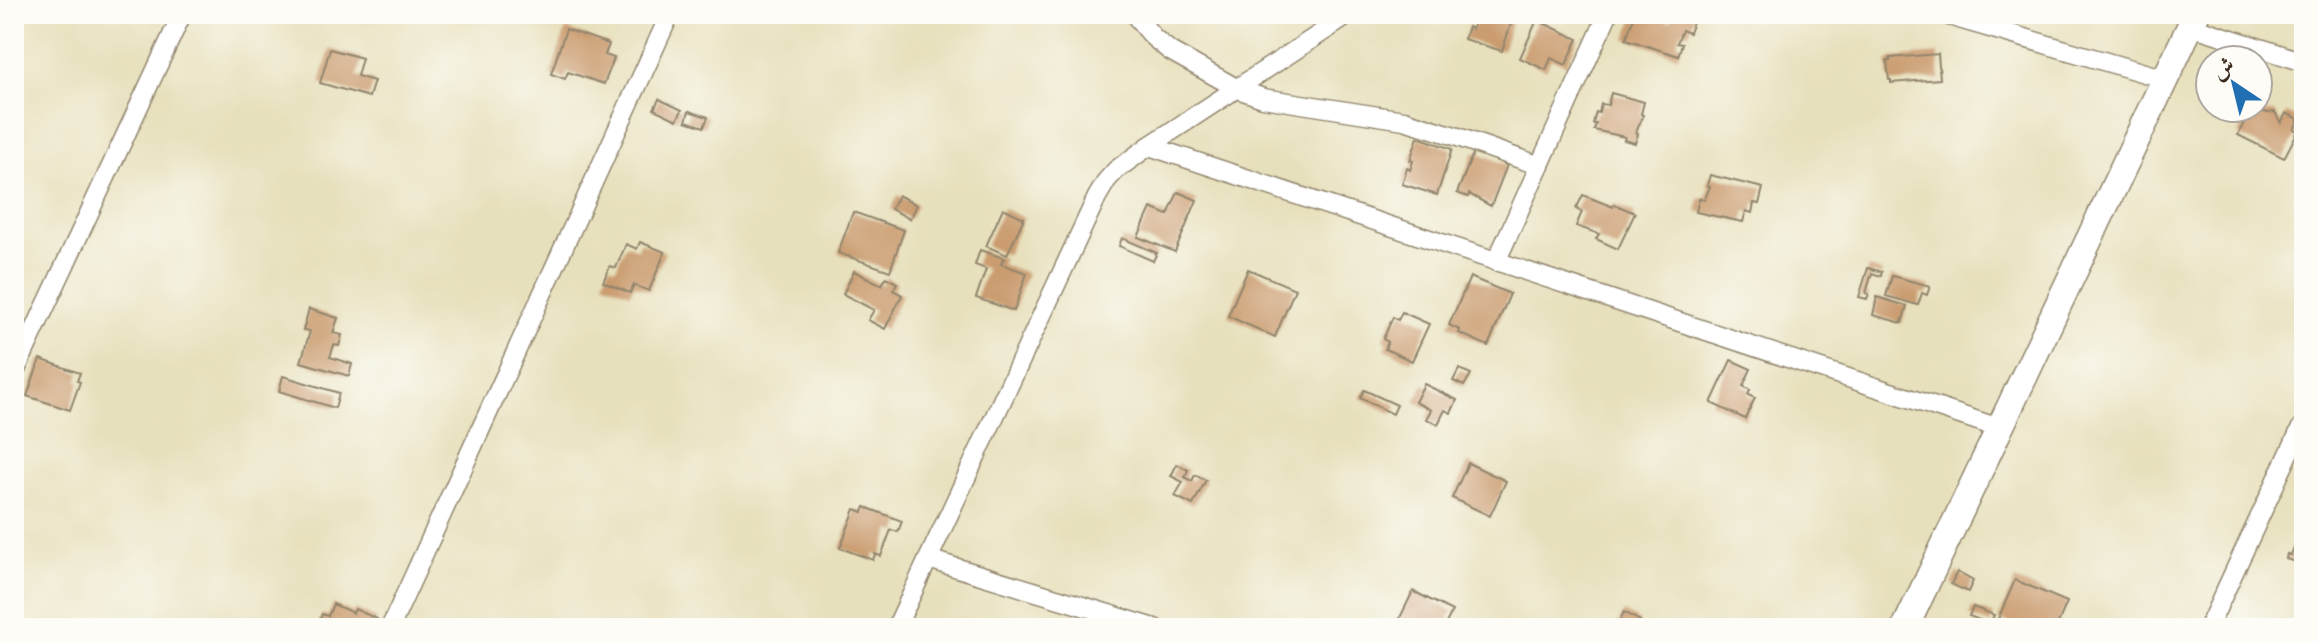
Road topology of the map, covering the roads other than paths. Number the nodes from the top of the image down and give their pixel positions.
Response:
1 (182, 14) edge
2 (670, 14) edge
3 (1134, 14) edge
4 (1350, 14) edge
5 (1608, 14) edge
6 (1942, 14) edge
7 (2193, 20) edge
8 (2304, 62) edge
9 (2165, 79) junction
10 (1238, 89) junction
11 (1149, 146) junction
12 (1540, 166) junction
13 (1496, 262) junction
14 (14, 374) edge
15 (2303, 426) edge
16 (1999, 428) junction
17 (928, 559) junction
18 (390, 628) edge
19 (896, 628) edge
20 (1155, 628) edge
21 (1905, 628) edge
22 (2208, 628) edge

1 - 14 street
2 - 18 street
3 - 10 street
4 - 10 street
5 - 12 street
6 - 9 street
7 - 8 street
7 - 9 street
9 - 16 street
10 - 11 street
10 - 12 street
11 - 13 street
11 - 17 street
12 - 13 street
13 - 16 street
15 - 22 street
16 - 21 street
17 - 19 street
17 - 20 street

